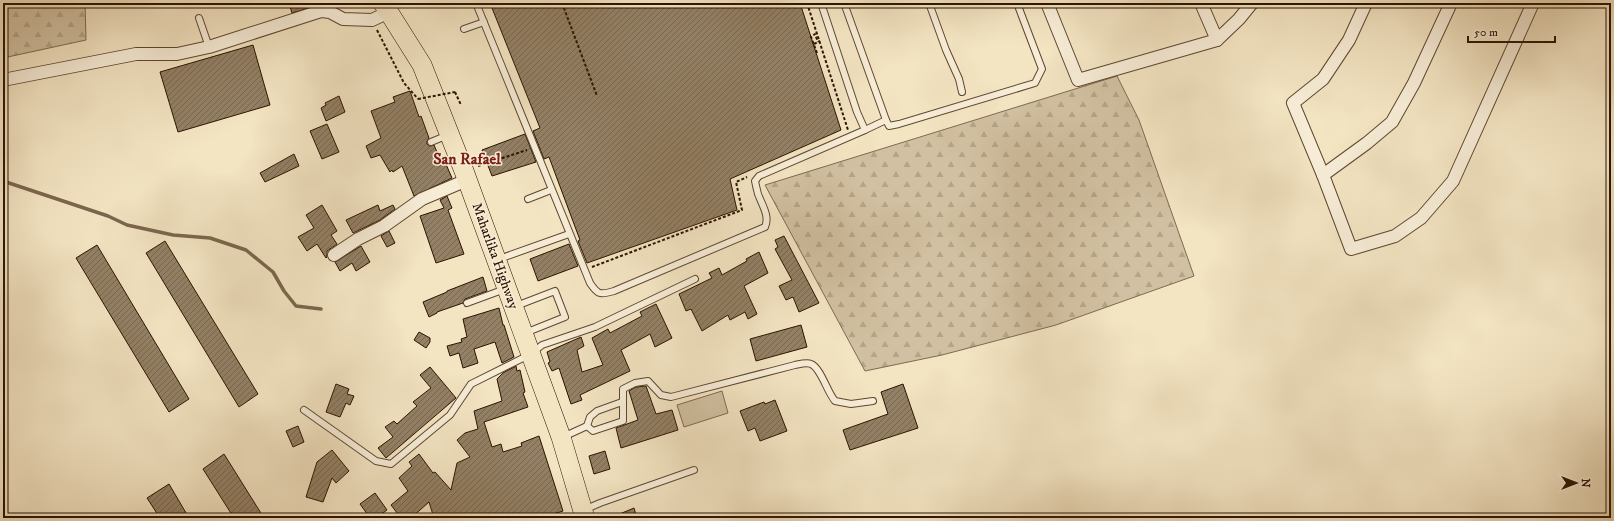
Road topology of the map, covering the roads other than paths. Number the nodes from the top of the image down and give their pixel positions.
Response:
1 (476, 3) edge
2 (821, 3) edge
3 (844, 3) edge
4 (929, 3) edge
5 (1017, 3) edge
6 (1047, 3) edge
7 (1201, 3) edge
8 (1252, 3) edge
9 (1366, 3) edge
10 (1451, 3) edge
11 (1533, 3) edge
12 (386, 8) edge
13 (199, 18) dead end
14 (484, 22) junction
15 (464, 29) dead end
16 (1217, 40) junction
17 (210, 47) junction
18 (3, 80) edge
19 (962, 92) dead end
20 (886, 120) junction
21 (865, 130) junction
22 (450, 135) junction
23 (431, 142) dead end
24 (466, 175) junction
25 (1323, 175) junction
26 (551, 190) junction
27 (528, 199) dead end
28 (569, 234) junction
29 (334, 255) dead end
30 (497, 260) junction
31 (695, 279) dead end
32 (507, 288) junction
33 (467, 302) dead end
34 (514, 307) junction
35 (524, 333) junction
36 (531, 354) junction
37 (873, 401) dead end
38 (622, 402) junction
39 (304, 410) dead end
40 (588, 426) junction
41 (561, 437) junction
42 (694, 470) dead end
43 (584, 514) edge

1 - 14 lane
2 - 21 lane
3 - 20 lane
4 - 19 lane
5 - 20 lane
6 - 16 street
7 - 16 street
8 - 16 street
9 - 25 street
10 - 25 street
11 - 25 street
12 - 17 street
12 - 22 main road, Maharlika Highway
13 - 17 lane
14 - 15 lane
14 - 26 lane
17 - 18 street
20 - 21 lane
21 - 28 lane
22 - 23 lane
22 - 24 main road, Maharlika Highway
24 - 29 street
24 - 30 main road, Maharlika Highway
26 - 27 lane
26 - 28 lane
28 - 30 lane
30 - 32 main road, Maharlika Highway
31 - 36 lane
32 - 33 lane
32 - 34 main road, Maharlika Highway
34 - 35 main road, Maharlika Highway
34 - 35 lane
35 - 36 main road, Maharlika Highway
36 - 39 lane
36 - 41 main road, Maharlika Highway
37 - 38 lane
38 - 40 lane
38 - 40 lane
40 - 41 lane
41 - 43 main road, Maharlika Highway
42 - 43 lane

